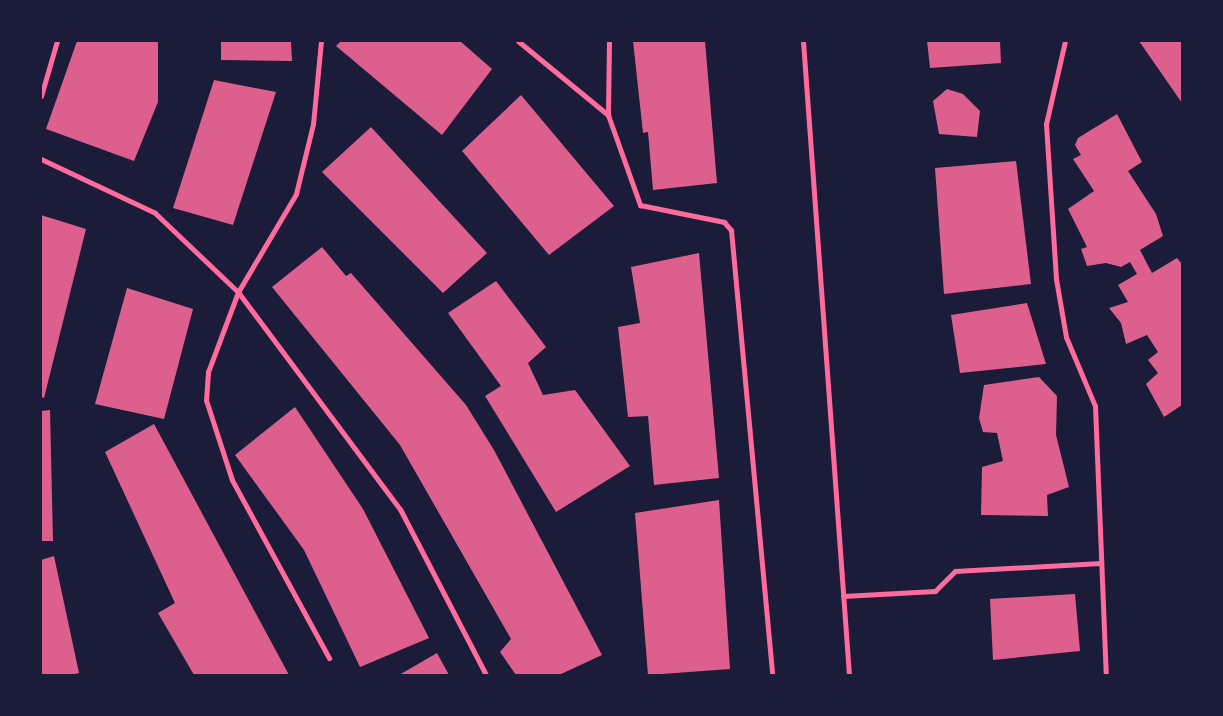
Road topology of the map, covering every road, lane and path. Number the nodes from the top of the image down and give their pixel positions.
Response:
1 (58, 41) edge
2 (321, 41) edge
3 (518, 41) edge
4 (609, 41) edge
5 (804, 41) edge
6 (1065, 41) edge
7 (41, 96) edge
8 (608, 116) junction
9 (41, 159) edge
10 (238, 292) junction
11 (1101, 563) junction
12 (843, 596) junction
13 (329, 658) dead end
14 (486, 675) edge
15 (772, 675) edge
16 (849, 675) edge
17 (1106, 675) edge

1 - 7 street
2 - 10 street
3 - 8 street
4 - 8 street
5 - 12 street
6 - 11 street
8 - 15 street
9 - 10 street
10 - 13 street
10 - 14 street
11 - 12 street
11 - 17 street
12 - 16 street

